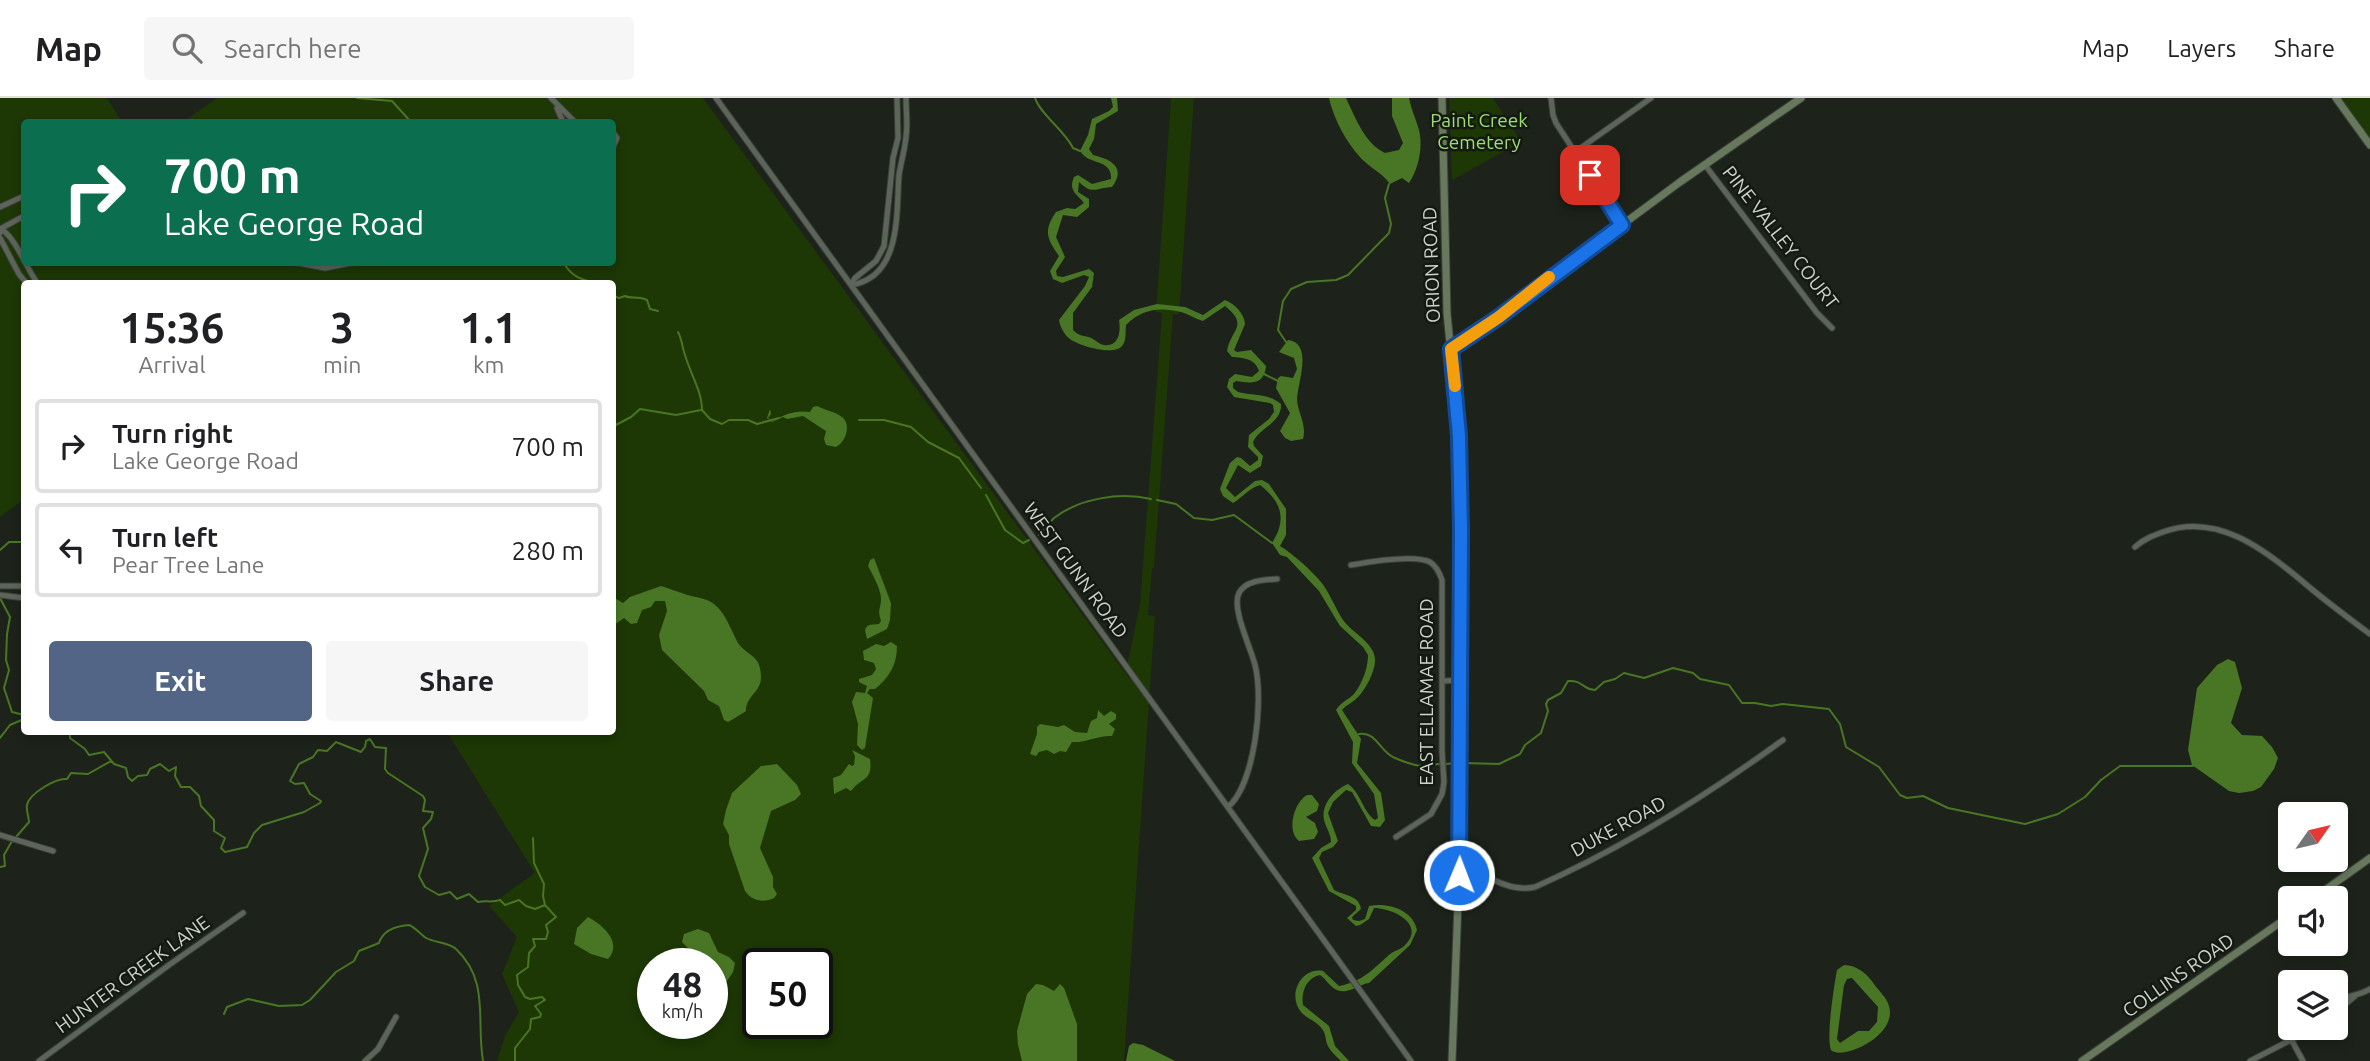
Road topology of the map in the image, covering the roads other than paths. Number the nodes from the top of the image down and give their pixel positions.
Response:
1 (551, 98) edge
2 (716, 98) edge
3 (897, 98) edge
4 (906, 98) edge
5 (1442, 98) edge
6 (1551, 98) edge
7 (1651, 98) edge
8 (1801, 98) edge
9 (2336, 98) edge
10 (556, 105) junction
11 (563, 119) edge
12 (572, 119) edge
13 (2370, 145) edge
14 (896, 146) junction
15 (904, 147) junction
16 (1575, 152) junction
17 (1705, 165) junction
18 (21, 197) edge
19 (0, 207) edge
20 (21, 218) edge
21 (1622, 225) junction
22 (0, 231) edge
23 (21, 259) edge
24 (876, 261) junction
25 (882, 266) junction
26 (24, 280) edge
27 (851, 285) junction
28 (1832, 328) dead end
29 (1451, 349) junction
30 (2135, 547) dead end
31 (1351, 565) dead end
32 (1277, 579) dead end
33 (0, 586) edge
34 (21, 586) edge
35 (0, 595) edge
36 (21, 598) edge
37 (2370, 634) edge
38 (1461, 680) junction
39 (1443, 681) junction
40 (1783, 740) dead end
41 (1444, 782) junction
42 (1460, 785) junction
43 (1228, 807) junction
44 (0, 835) edge
45 (1396, 837) dead end
46 (53, 851) dead end
47 (1460, 857) junction
48 (2370, 858) edge
49 (2332, 886) edge
50 (243, 913) dead end
51 (2278, 924) edge
52 (2370, 989) edge
53 (2348, 996) edge
54 (2355, 996) junction
55 (2348, 1002) edge
56 (396, 1017) dead end
57 (2292, 1041) joint
58 (2085, 1060) edge
59 (38, 1061) edge
60 (365, 1061) edge
61 (1411, 1061) edge
62 (1452, 1061) edge
63 (2250, 1061) edge
64 (2303, 1061) edge

1 - 10 street
2 - 27 street, WEST GUNN ROAD
3 - 14 street
4 - 15 street
5 - 29 main road, ORION ROAD
6 - 16 street
7 - 16 street
8 - 17 main road
9 - 13 main road
10 - 11 street
10 - 12 street
14 - 15 street
14 - 24 street
15 - 25 street
16 - 21 street
17 - 21 main road
17 - 28 street, PINE VALLEY COURT
18 - 19 street
20 - 22 street
21 - 29 main road
22 - 23 street
22 - 26 street
24 - 25 street
24 - 27 street
25 - 27 street
27 - 43 street, WEST GUNN ROAD
29 - 38 main road, ORION ROAD
30 - 37 street
31 - 39 street, EAST ELLAMAE ROAD
32 - 43 street
33 - 34 street
35 - 36 street
38 - 39 street
38 - 42 main road, ORION ROAD
39 - 41 street, EAST ELLAMAE ROAD
40 - 47 street, DUKE ROAD
41 - 42 street
41 - 45 street, EAST ELLAMAE ROAD
42 - 47 main road, ORION ROAD
43 - 61 street, WEST GUNN ROAD
44 - 46 street
47 - 62 main road, ORION ROAD
48 - 49 main road
50 - 59 street, HUNTER CREEK LANE
51 - 58 main road, COLLINS ROAD
52 - 54 street
53 - 54 street
54 - 55 street
56 - 60 street
57 - 63 street
57 - 64 street

